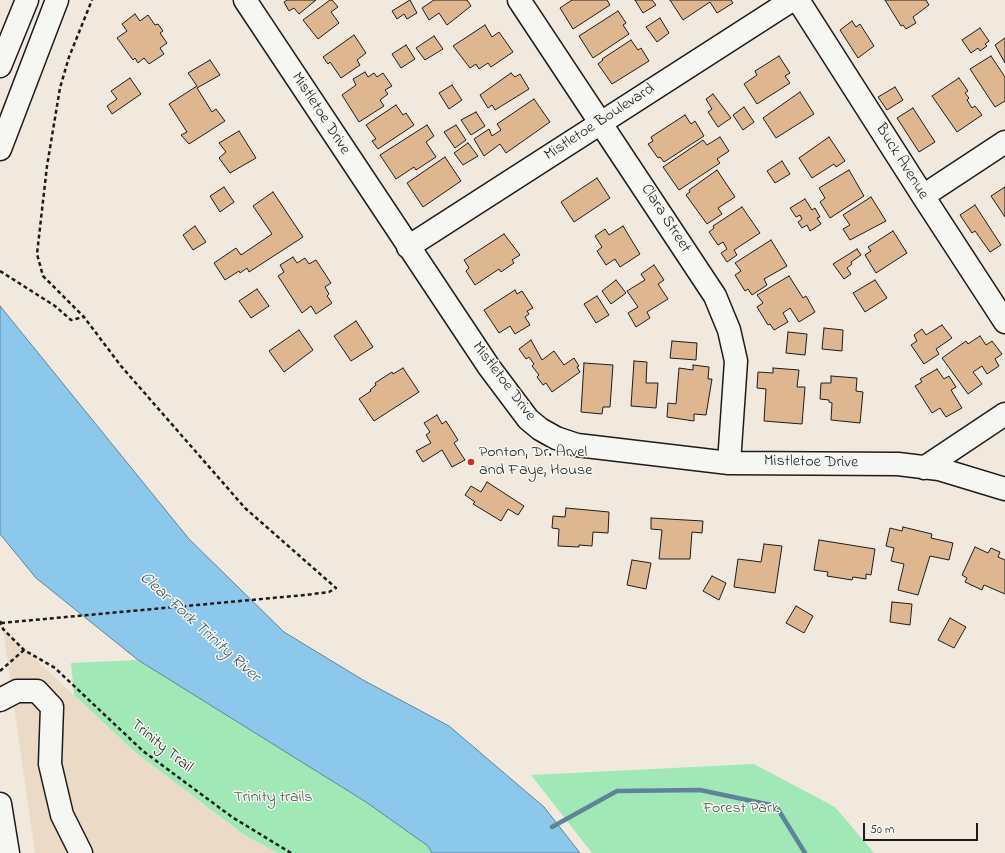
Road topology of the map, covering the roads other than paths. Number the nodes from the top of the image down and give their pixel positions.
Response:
1 (27, 0) edge
2 (57, 0) edge
3 (245, 0) edge
4 (519, 0) edge
5 (792, 0) edge
6 (798, 0) edge
7 (0, 66) edge
8 (601, 122) junction
9 (1005, 142) edge
10 (0, 149) edge
11 (923, 196) junction
12 (408, 247) junction
13 (1005, 322) edge
14 (1005, 414) edge
15 (729, 463) junction
16 (924, 468) junction
17 (1005, 489) edge
18 (0, 700) edge
19 (0, 804) edge
20 (8, 853) edge
21 (81, 853) edge

1 - 7 street
2 - 10 street
3 - 12 street, Mistletoe Drive
4 - 8 street, Clara Street
5 - 8 street, Mistletoe Boulevard
6 - 11 street, Buck Avenue
8 - 12 street, Mistletoe Boulevard
8 - 15 street, Clara Street
9 - 11 street
11 - 13 street, Buck Avenue
12 - 15 street, Mistletoe Drive
14 - 16 street
15 - 16 street, Mistletoe Drive
16 - 17 street, Mistletoe Drive
18 - 21 street
19 - 20 street

